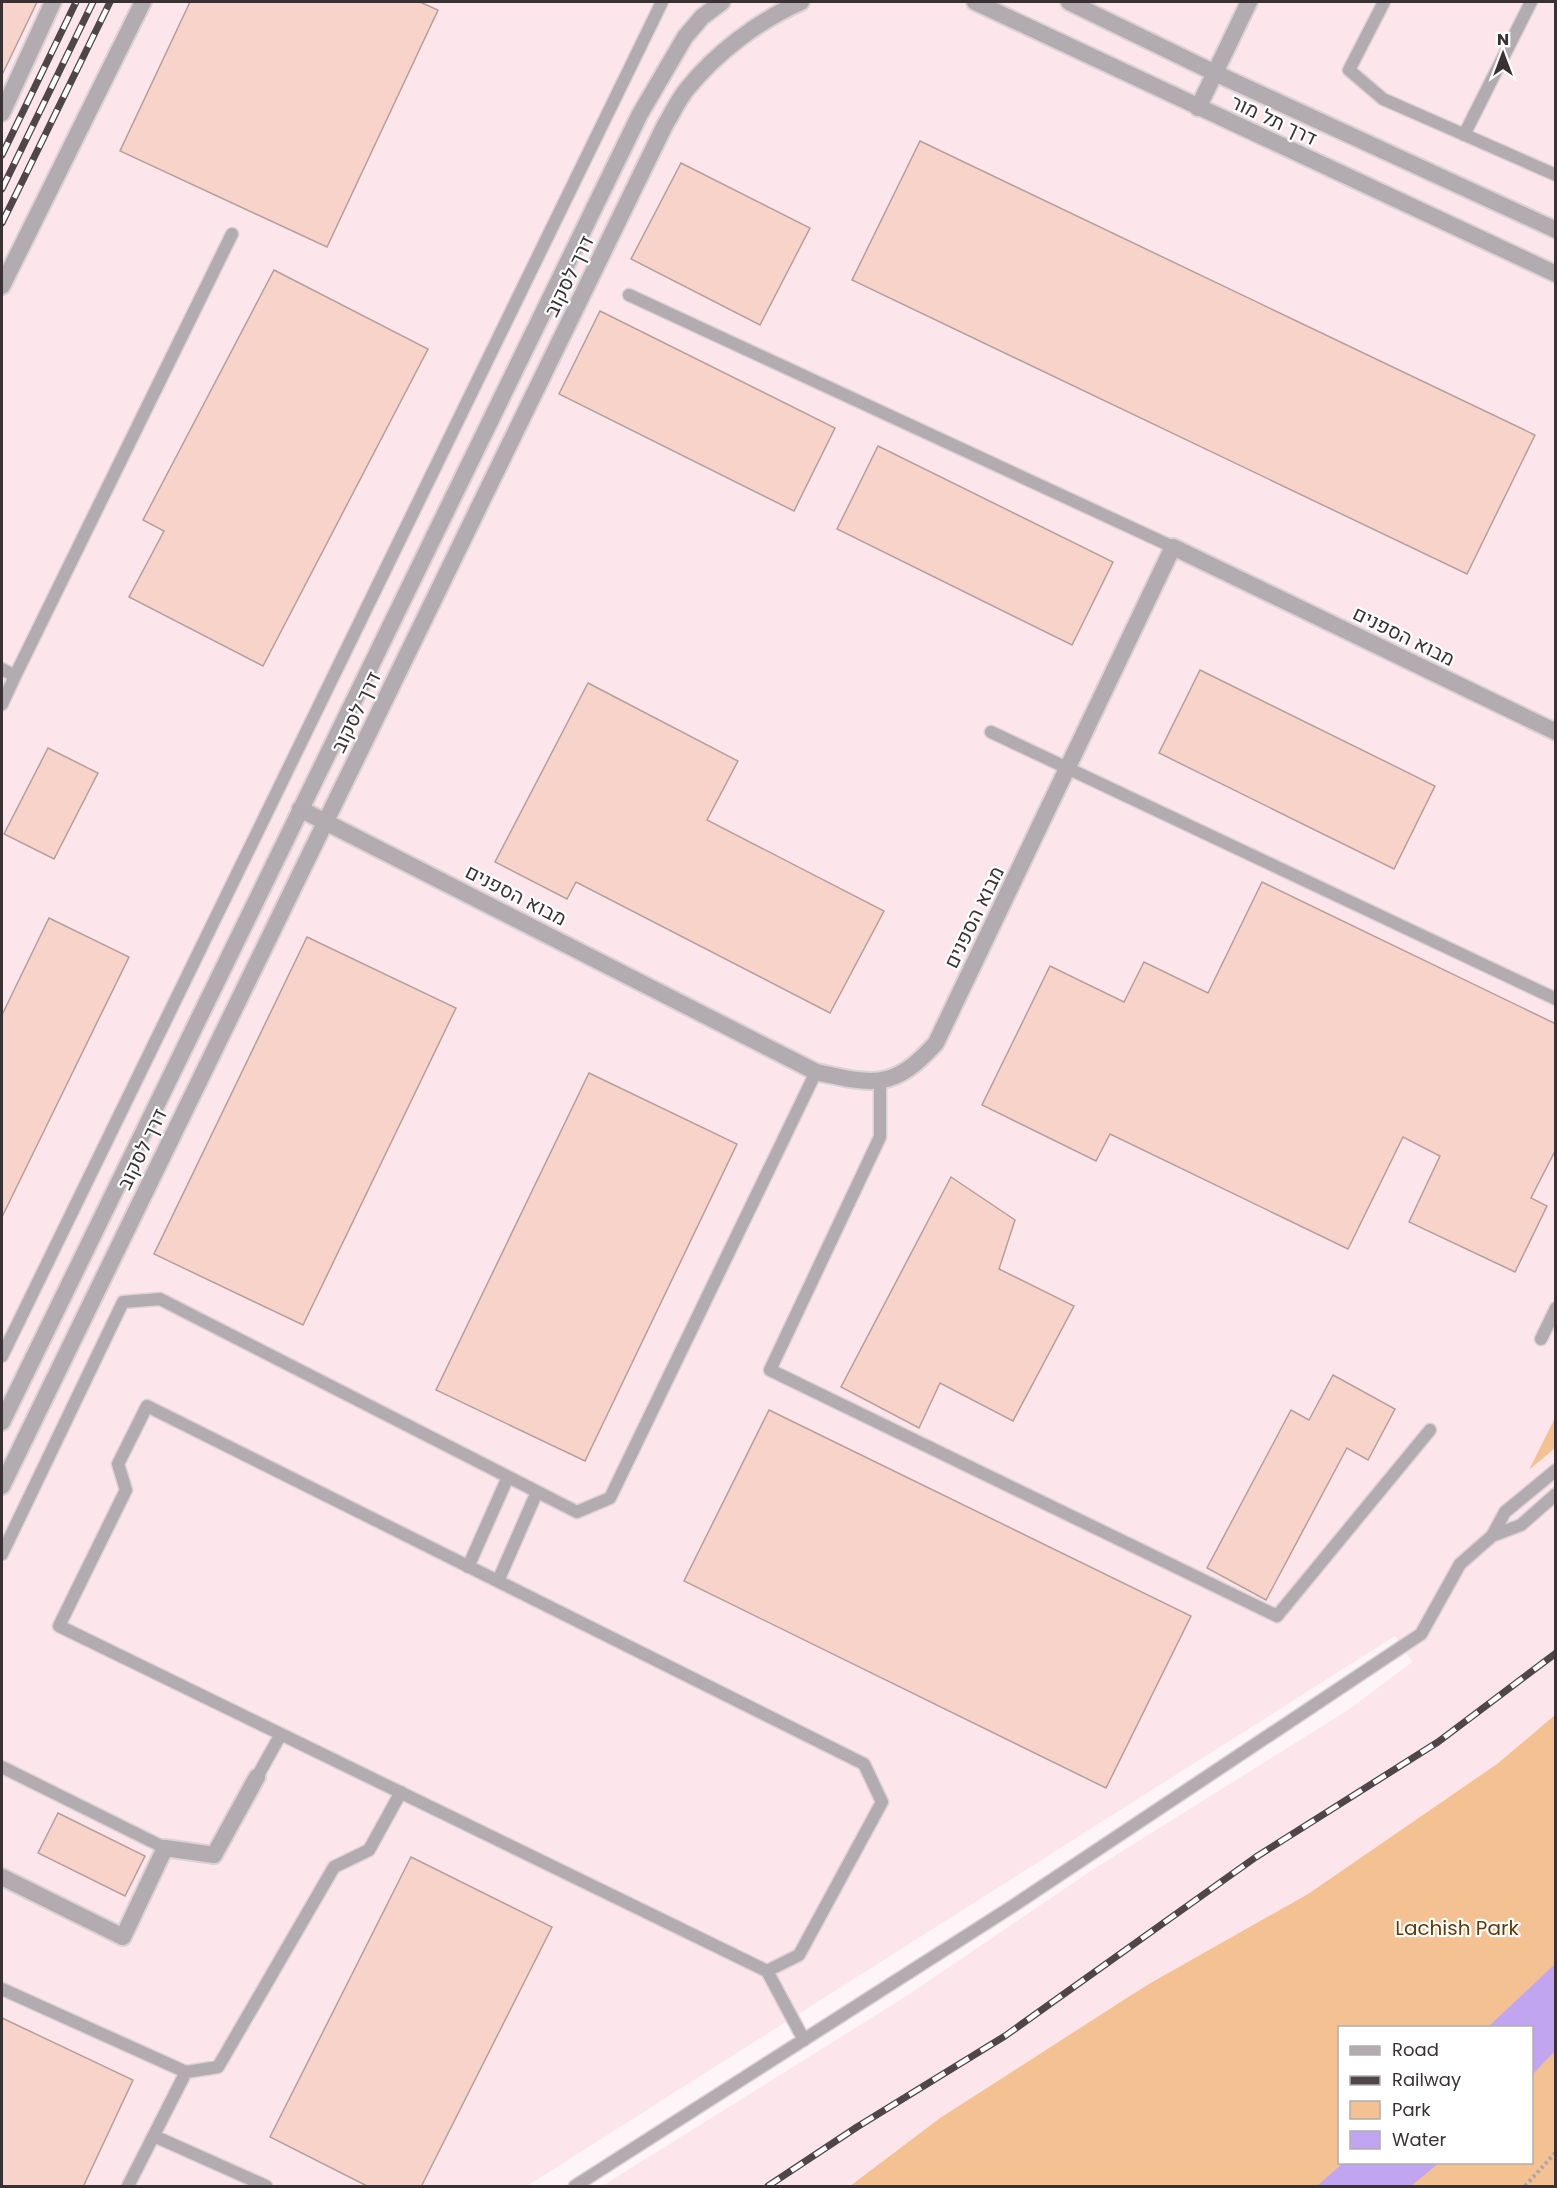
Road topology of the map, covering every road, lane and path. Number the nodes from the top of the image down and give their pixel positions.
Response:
1 (41, 2) edge
2 (53, 2) edge
3 (142, 2) edge
4 (662, 2) edge
5 (722, 2) edge
6 (801, 2) edge
7 (975, 2) edge
8 (1069, 2) edge
9 (1249, 2) edge
10 (1384, 2) edge
11 (1531, 2) edge
12 (1215, 73) junction
13 (2, 88) edge
14 (1198, 108) junction
15 (2, 113) edge
16 (1464, 135) junction
17 (1556, 175) edge
18 (1556, 230) edge
19 (232, 234) dead end
20 (1556, 274) edge
21 (2, 286) edge
22 (629, 295) dead end
23 (1173, 548) junction
24 (2, 669) edge
25 (15, 676) junction
26 (2, 704) edge
27 (991, 732) dead end
28 (1556, 732) edge
29 (1067, 769) junction
30 (300, 809) junction
31 (326, 822) junction
32 (1556, 999) edge
33 (816, 1072) junction
34 (880, 1081) junction
35 (1556, 1308) edge
36 (1541, 1339) dead end
37 (2, 1356) edge
38 (2, 1422) edge
39 (1430, 1430) dead end
40 (1556, 1470) edge
41 (508, 1477) junction
42 (2, 1486) edge
43 (537, 1492) junction
44 (1556, 1494) edge
45 (1492, 1536) junction
46 (2, 1554) edge
47 (468, 1567) junction
48 (498, 1581) junction
49 (281, 1734) junction
50 (2, 1767) edge
51 (257, 1777) joint
52 (401, 1792) junction
53 (165, 1848) junction
54 (2, 1877) edge
55 (767, 1971) junction
56 (2, 1989) edge
57 (804, 2040) junction
58 (186, 2072) junction
59 (154, 2136) junction
60 (1556, 2152) edge
61 (128, 2187) edge
62 (266, 2187) edge
63 (575, 2187) edge
64 (1525, 2187) edge

1 - 13 street
2 - 15 street
3 - 21 street
4 - 37 lane
5 - 30 street, דרך לסקוב
6 - 31 street, דרך לסקוב
7 - 14 street, דרך תל מור
8 - 12 street, דרך תל מור
9 - 12 street
10 - 16 lane
11 - 16 lane
12 - 14 street
12 - 18 street, דרך תל מור
14 - 20 street, דרך תל מור
16 - 17 lane
19 - 25 lane
22 - 23 lane
23 - 28 street, מבוא הספנים
23 - 29 street, מבוא הספנים
24 - 25 lane
25 - 26 lane
27 - 29 lane
29 - 32 lane
29 - 34 street, מבוא הספנים
30 - 31 street, מבוא הספנים
30 - 38 street, דרך לסקוב
31 - 33 street, מבוא הספנים
31 - 42 street, דרך לסקוב
33 - 34 street, מבוא הספנים
33 - 43 lane
34 - 39 lane
35 - 36 lane
40 - 45 lane
41 - 43 lane
41 - 46 lane
41 - 47 lane
43 - 48 lane
44 - 45 lane
45 - 57 lane
47 - 48 lane
47 - 49 lane
48 - 55 lane
49 - 51 lane
49 - 52 lane
50 - 53 lane
51 - 53 street
52 - 55 lane
52 - 58 lane
53 - 54 street
55 - 57 lane
56 - 58 lane
57 - 63 lane
58 - 59 lane
59 - 61 lane
59 - 62 lane
60 - 64 path

